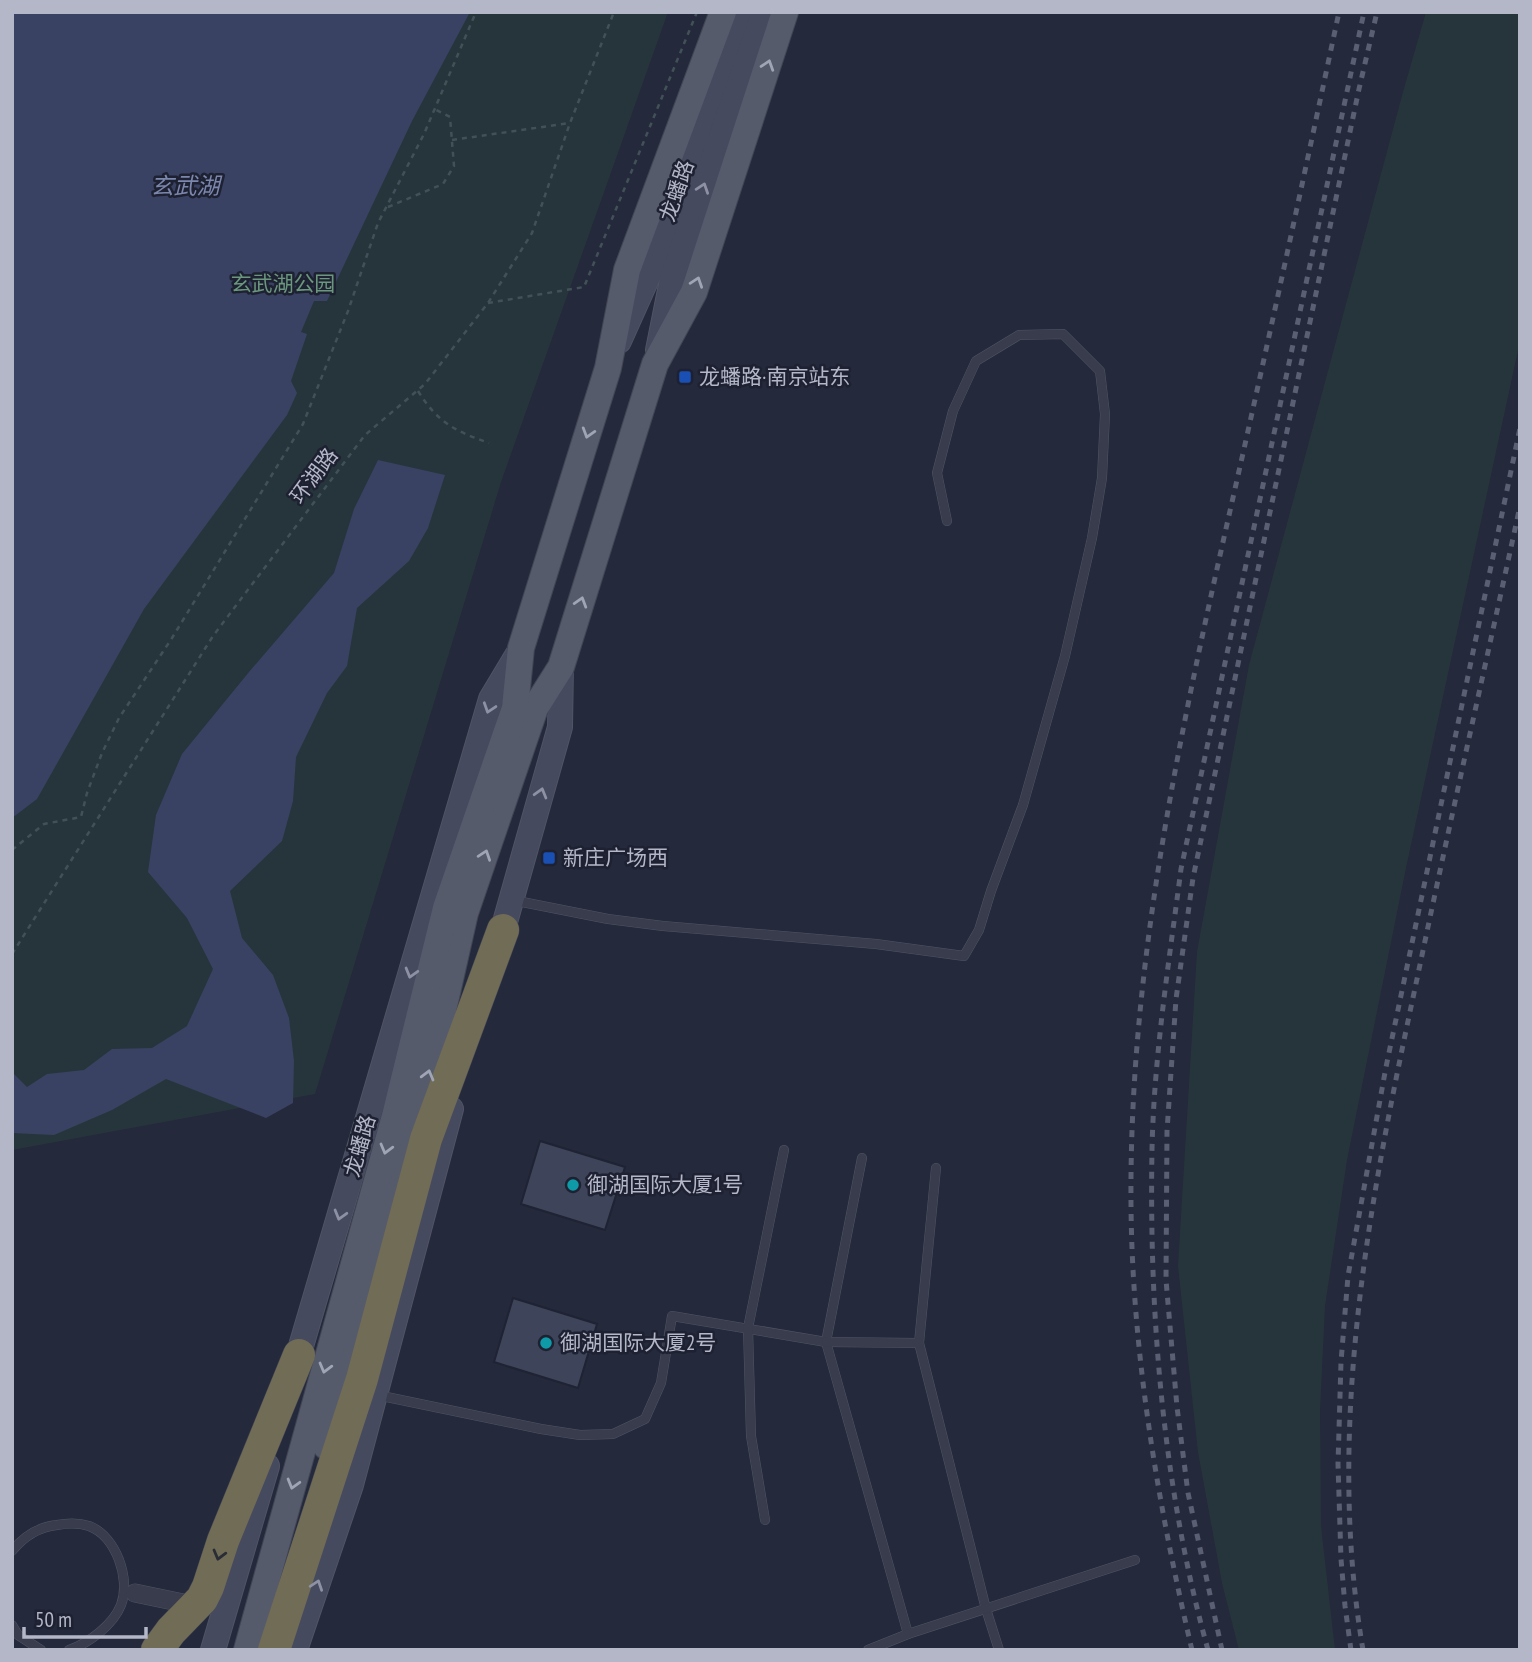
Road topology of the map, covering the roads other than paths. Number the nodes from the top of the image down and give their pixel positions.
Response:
1 (723, 12) edge
2 (741, 12) edge
3 (764, 12) edge
4 (785, 12) edge
5 (661, 273) junction
6 (656, 365) junction
7 (608, 368) junction
8 (947, 520) dead end
9 (522, 649) junction
10 (561, 667) junction
11 (525, 708) junction
12 (512, 900) junction
13 (503, 930) junction
14 (784, 1150) dead end
15 (862, 1158) dead end
16 (936, 1168) dead end
17 (748, 1328) junction
18 (827, 1342) junction
19 (919, 1343) junction
20 (299, 1355) junction
21 (375, 1394) junction
22 (765, 1520) dead end
23 (12, 1551) edge
24 (1135, 1560) dead end
25 (135, 1593) dead end
26 (183, 1603) dead end
27 (986, 1609) junction
28 (12, 1625) edge
29 (908, 1633) junction
30 (41, 1650) edge
31 (69, 1650) edge
32 (157, 1650) edge
33 (213, 1650) edge
34 (247, 1650) edge
35 (272, 1650) edge
36 (295, 1650) edge
37 (868, 1650) edge
38 (999, 1650) edge

1 - 7 main road, 龙蟠路
2 - 5 street, 龙蟠路
5 -> 3 street, 龙蟠路
6 -> 4 main road, 龙蟠路
5 - 6 street, 龙蟠路
5 - 7 street, 龙蟠路
10 -> 6 main road, 龙蟠路
7 -> 9 main road, 龙蟠路
8 - 12 lane
9 - 11 main road, 龙蟠路
9 -> 20 street, 龙蟠路
10 - 11 main road, 龙蟠路
12 -> 10 street, 龙蟠路
11 -> 34 main road, 龙蟠路
35 -> 11 main road, 龙蟠路
12 - 13 street, 龙蟠路
13 - 21 street, 龙蟠路
13 - 35 highway
14 - 17 lane
15 - 18 lane
16 - 19 lane
17 - 18 lane
17 - 21 lane
17 - 22 lane
18 - 19 lane
18 - 29 lane
19 - 27 lane
20 -> 32 highway
20 - 33 street, 龙蟠路
36 -> 21 street, 龙蟠路
23 - 31 lane
24 - 27 lane
25 - 26 street
27 - 29 lane
27 - 38 lane
28 - 30 lane
29 - 37 lane

